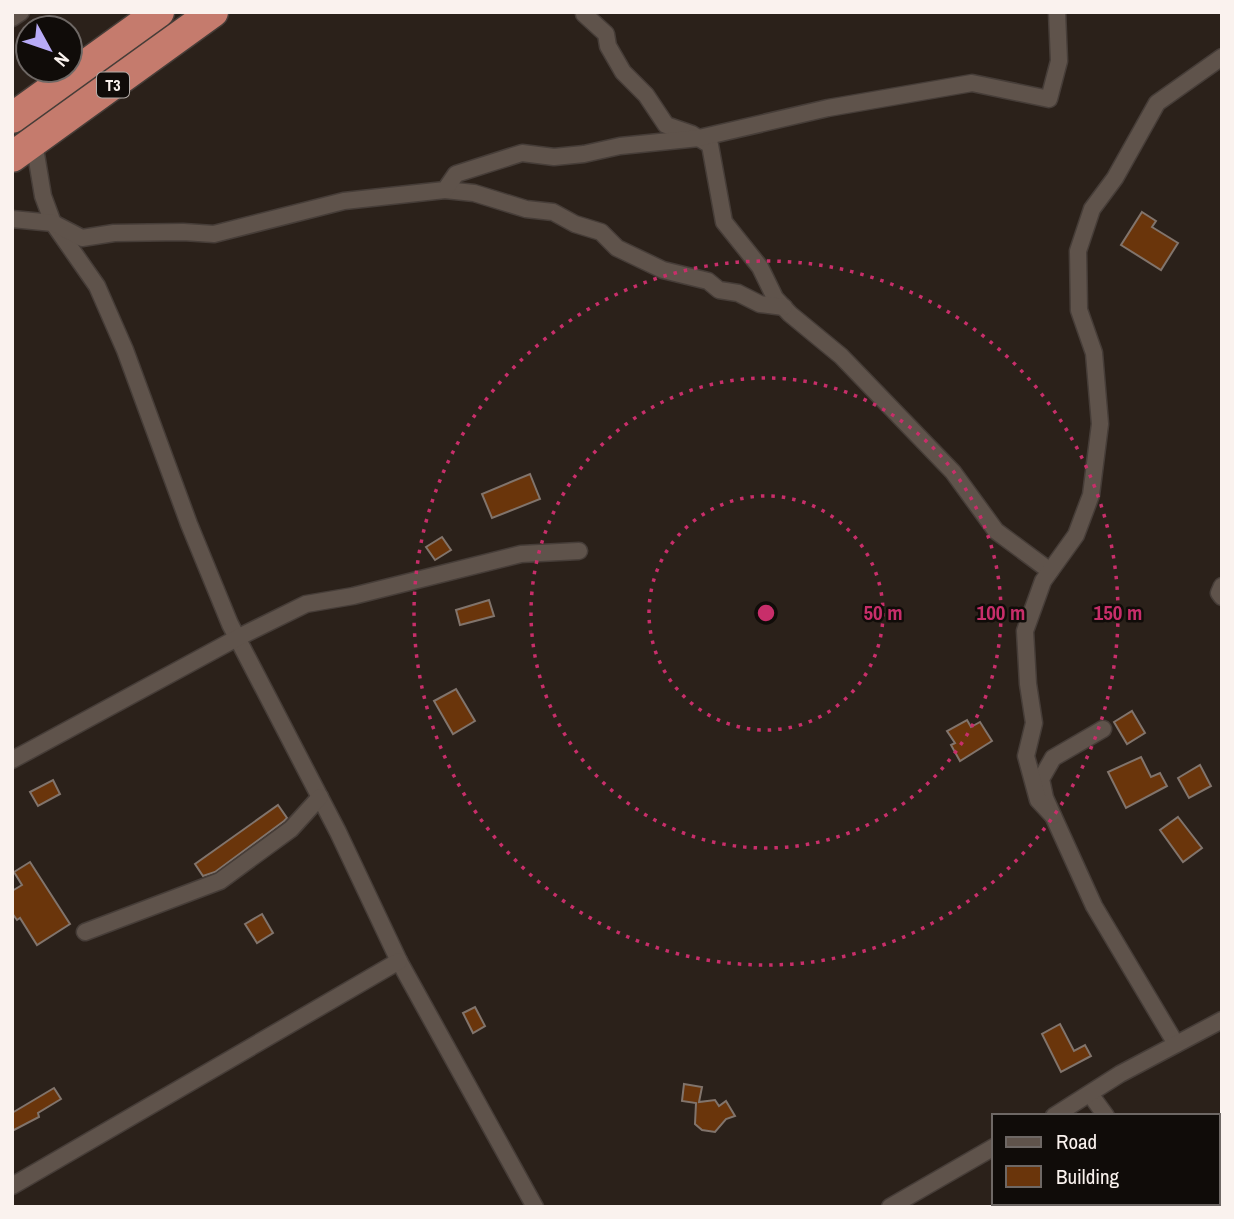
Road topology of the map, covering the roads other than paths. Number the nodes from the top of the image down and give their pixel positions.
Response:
1 (21, 12) edge
2 (159, 12) edge
3 (213, 12) edge
4 (1056, 12) edge
5 (584, 14) dead end
6 (12, 18) edge
7 (1222, 57) edge
8 (12, 118) edge
9 (699, 138) junction
10 (23, 149) edge
11 (445, 190) junction
12 (12, 219) edge
13 (53, 223) junction
14 (784, 307) junction
15 (579, 551) dead end
16 (1051, 571) junction
17 (1222, 586) edge
18 (1222, 597) edge
19 (237, 638) junction
20 (1103, 729) dead end
21 (12, 760) edge
22 (320, 797) junction
23 (1053, 816) junction
24 (85, 932) dead end
25 (399, 961) junction
26 (1222, 1020) edge
27 (1176, 1044) junction
28 (1090, 1094) junction
29 (1057, 1114) edge
30 (1105, 1114) edge
31 (992, 1148) edge
32 (12, 1186) edge
33 (535, 1207) edge
34 (890, 1207) edge

1 - 6 street
2 - 8 highway, T3
3 - 10 highway, T3
4 - 9 street
5 - 9 street
7 - 16 street
9 - 11 street
9 - 14 street
10 - 13 street
11 - 13 street
11 - 14 street
12 - 13 street
13 - 19 street
14 - 16 street
15 - 19 street
16 - 23 street
17 - 18 street
19 - 21 street
19 - 22 street
20 - 23 street
22 - 24 street
22 - 25 street
23 - 27 street
25 - 32 street
25 - 33 street
26 - 27 street
27 - 28 street
28 - 29 street
28 - 30 street
31 - 34 street

